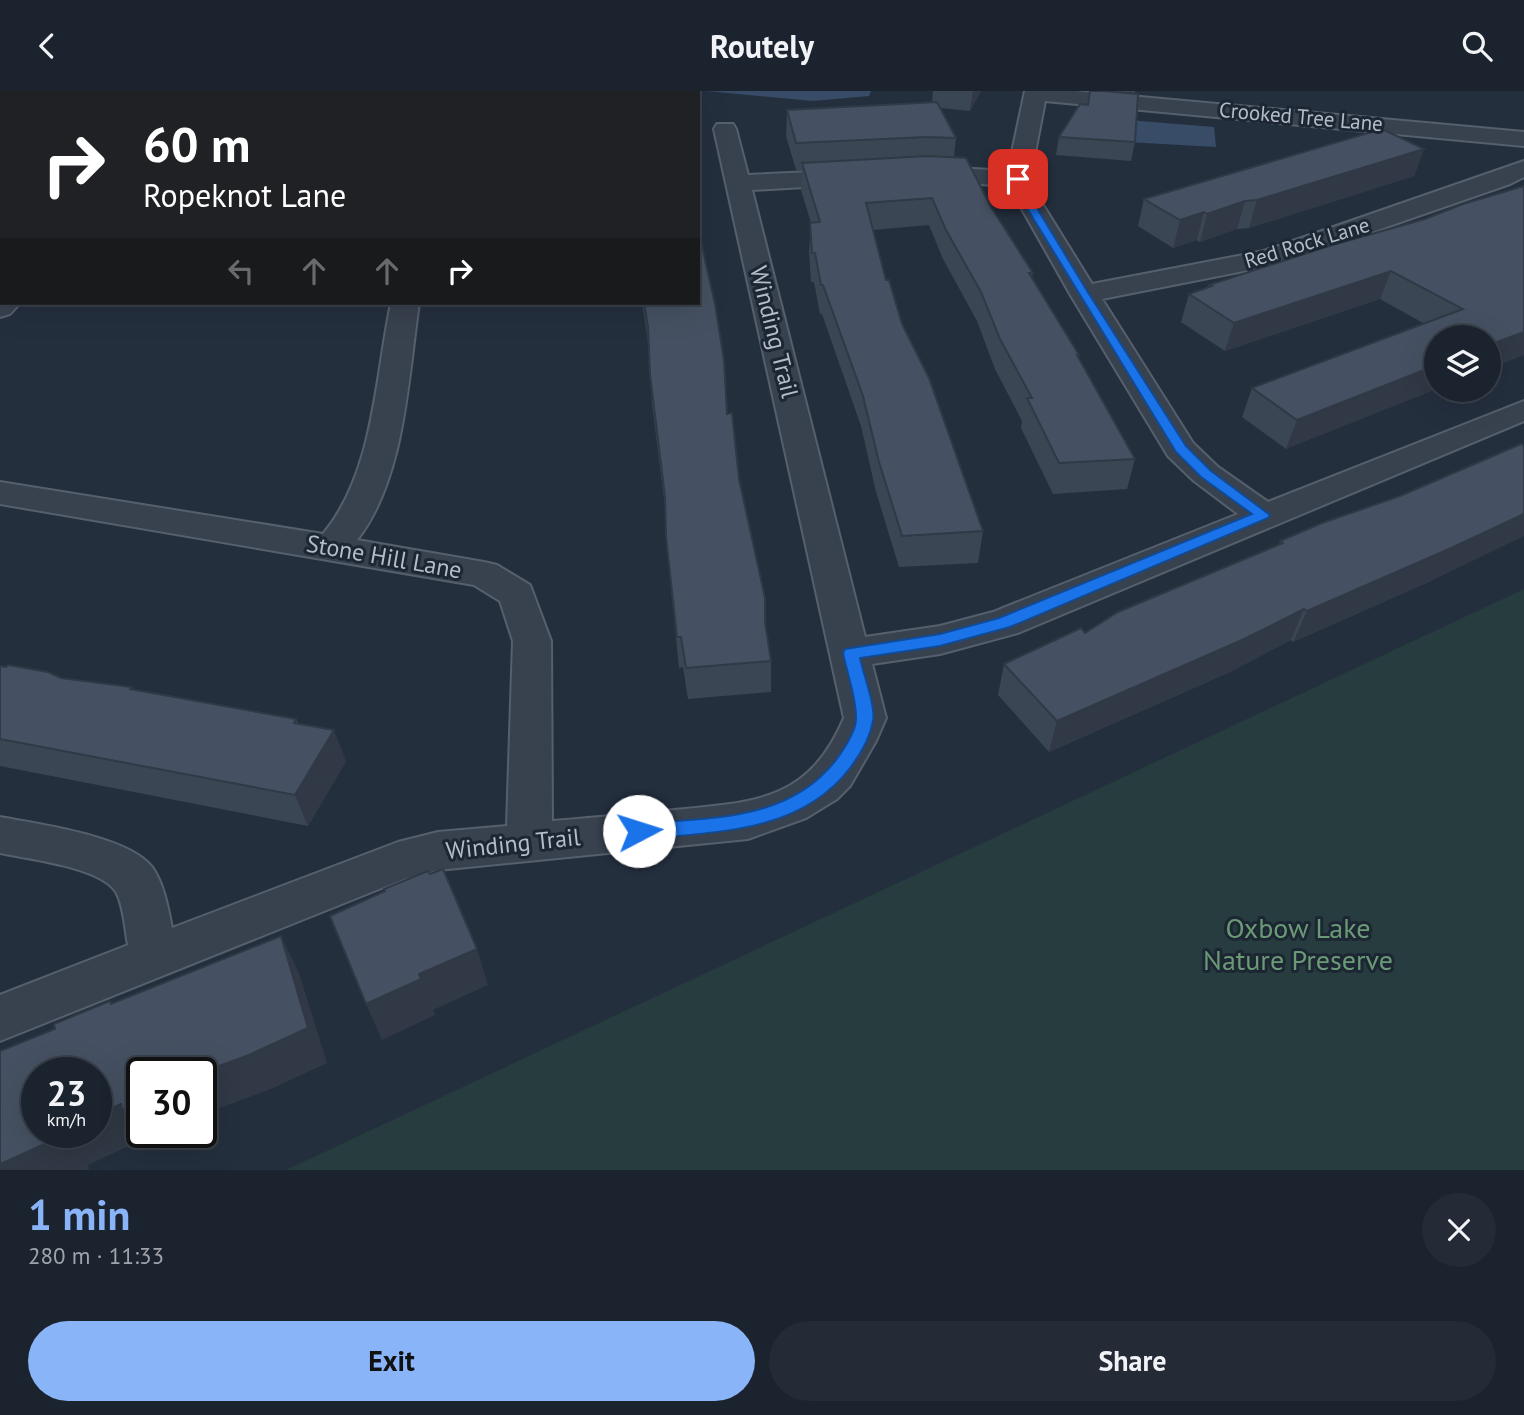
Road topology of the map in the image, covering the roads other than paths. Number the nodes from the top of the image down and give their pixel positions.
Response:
1 (1036, 92) edge
2 (725, 129) dead end
3 (1524, 139) edge
4 (1524, 168) edge
5 (1018, 179) junction
6 (738, 183) junction
7 (1084, 294) junction
8 (405, 305) edge
9 (1524, 410) edge
10 (0, 493) edge
11 (1263, 515) junction
12 (331, 548) junction
13 (851, 653) junction
14 (0, 835) edge
15 (529, 842) junction
16 (154, 956) junction
17 (0, 1017) edge

1 - 3 street, Crooked Tree Lane
1 - 5 street
2 - 6 street, Winding Trail
4 - 7 street, Red Rock Lane
5 - 6 street
5 - 7 street
6 - 13 street, Winding Trail
7 - 11 street
8 - 12 street
9 - 11 street
10 - 12 street, Stone Hill Lane
11 - 13 street
12 - 15 street, Stone Hill Lane
13 - 15 street, Winding Trail
14 - 16 street
15 - 16 street, Winding Trail
16 - 17 street, Winding Trail

